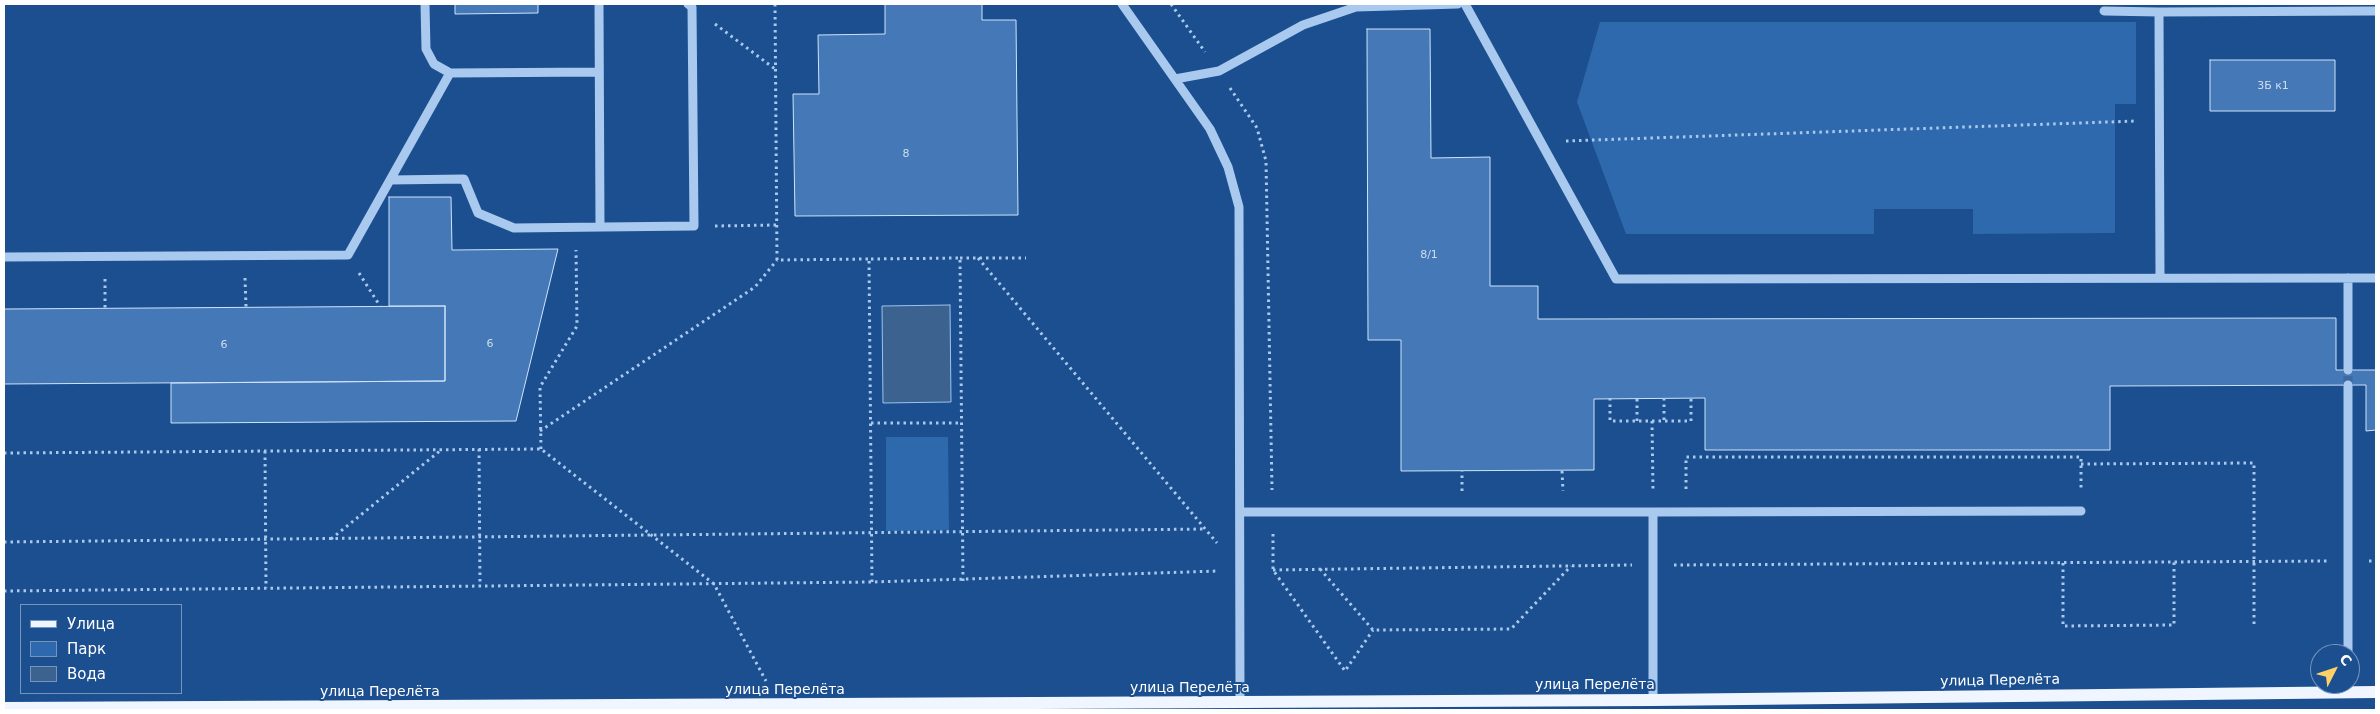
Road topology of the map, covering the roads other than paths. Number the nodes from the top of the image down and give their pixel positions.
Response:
1 (425, 4) edge
2 (598, 4) edge
3 (1122, 4) edge
4 (1458, 4) edge
5 (1464, 4) edge
6 (690, 5) edge
7 (1356, 5) edge
8 (2187, 8) edge
9 (2104, 11) dead end
10 (2376, 11) edge
11 (2159, 12) junction
12 (599, 72) junction
13 (450, 73) junction
14 (1175, 79) junction
15 (390, 180) junction
16 (600, 226) junction
17 (4, 257) edge
18 (2160, 278) junction
19 (2348, 278) junction
20 (2376, 278) edge
21 (2348, 370) tunnel mouth
22 (2348, 385) tunnel mouth
23 (2081, 511) road end
24 (1240, 512) junction
25 (1653, 512) junction
26 (2348, 644) edge
27 (2310, 689) edge
28 (2360, 690) edge
29 (2376, 692) edge
30 (1653, 700) junction
31 (1240, 702) junction
32 (1551, 705) edge
33 (4, 708) edge
34 (391, 708) edge
35 (778, 708) edge
36 (241, 709) edge

1 - 13 street
2 - 12 street
3 - 14 street
4 - 7 street
5 - 18 street
6 - 16 street
7 - 14 street
8 - 10 street
8 - 11 street
9 - 11 street
11 - 18 street
12 - 13 street
12 - 16 street
13 - 15 street
14 - 24 street
15 - 16 street
15 - 17 street
18 - 19 street
19 - 20 street
19 - 21 street
22 - 26 street
23 - 25 street
24 - 25 street
24 - 31 street
25 - 30 street
27 - 30 main road, улица Перелёта
28 - 29 main road, улица Перелёта
30 - 32 main road, улица Перелёта
31 - 32 main road, улица Перелёта
31 - 35 main road, улица Перелёта
33 - 36 main road, улица Перелёта
34 - 35 main road, улица Перелёта
34 - 36 main road, улица Перелёта

